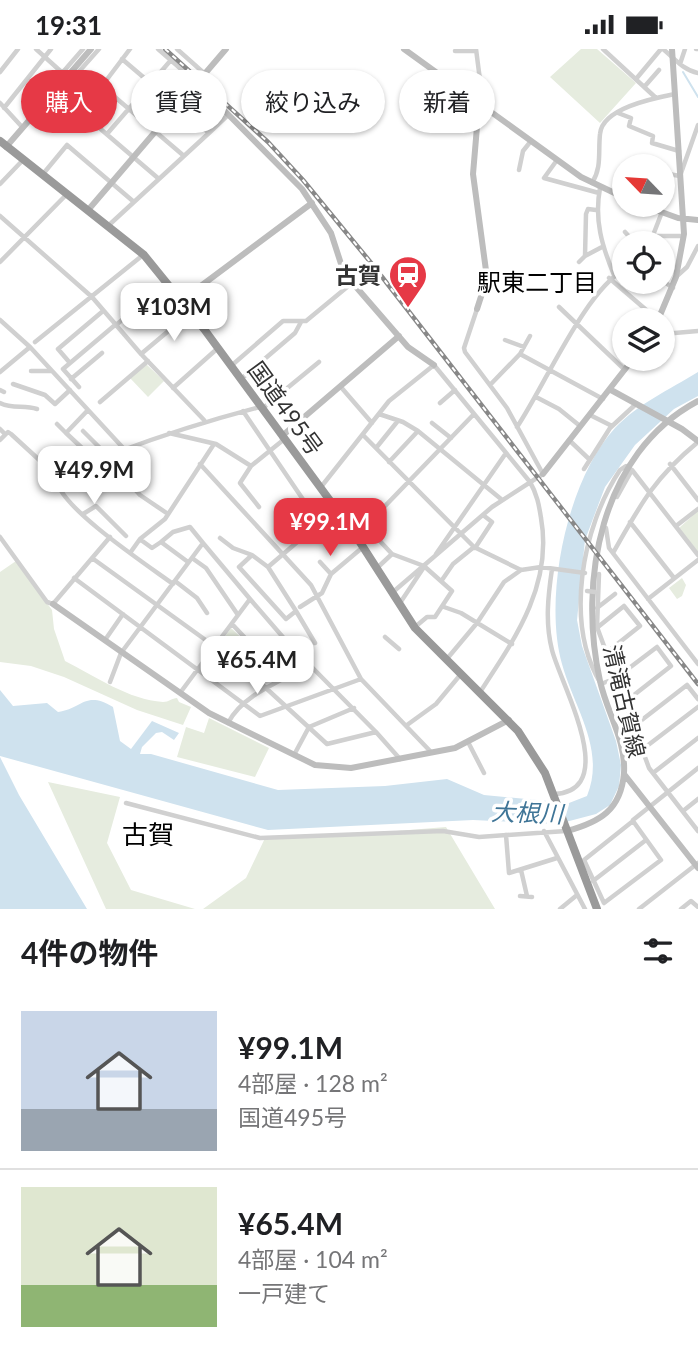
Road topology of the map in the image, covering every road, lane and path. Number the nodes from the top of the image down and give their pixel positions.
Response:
1 (18, 49) edge
2 (36, 49) edge
3 (51, 49) edge
4 (83, 49) edge
5 (91, 49) edge
6 (99, 49) edge
7 (130, 49) edge
8 (158, 49) edge
9 (177, 49) edge
10 (226, 49) edge
11 (603, 49) edge
12 (616, 49) edge
13 (662, 49) edge
14 (685, 49) edge
15 (406, 50) edge
16 (476, 50) edge
17 (455, 51) dead end
18 (672, 52) edge
19 (610, 56) junction
20 (45, 57) junction
21 (122, 59) junction
22 (171, 60) junction
23 (680, 64) junction
24 (659, 69) dead end
25 (60, 70) edge
26 (68, 70) edge
27 (69, 70) edge
28 (79, 70) edge
29 (135, 70) edge
30 (163, 70) edge
31 (182, 70) edge
32 (201, 70) edge
33 (208, 70) edge
34 (434, 70) edge
35 (479, 70) edge
36 (0, 72) edge
37 (698, 73) edge
38 (636, 79) junction
39 (645, 86) junction
40 (675, 94) junction
41 (656, 98) junction
42 (2, 105) edge
43 (131, 107) edge
44 (129, 109) junction
45 (618, 113) junction
46 (228, 115) edge
47 (495, 115) edge
48 (698, 125) edge
49 (21, 126) edge
50 (21, 130) edge
51 (153, 133) edge
52 (157, 133) edge
53 (209, 133) edge
54 (476, 133) edge
55 (107, 134) joint
56 (531, 141) junction
57 (3, 144) edge
58 (679, 151) junction
59 (184, 156) junction
60 (133, 157) junction
61 (557, 160) junction
62 (22, 161) junction
63 (519, 170) dead end
64 (42, 175) junction
65 (676, 175) edge
66 (680, 176) junction
67 (159, 179) junction
68 (111, 182) junction
69 (0, 184) edge
70 (592, 184) junction
71 (599, 191) junction
72 (67, 193) junction
73 (612, 194) edge
74 (134, 202) junction
75 (312, 203) junction
76 (89, 209) junction
77 (596, 210) junction
78 (0, 216) edge
79 (676, 216) edge
80 (682, 218) junction
81 (698, 220) edge
82 (109, 225) junction
83 (675, 236) edge
84 (683, 236) junction
85 (24, 237) junction
86 (698, 246) edge
87 (602, 247) junction
88 (144, 255) junction
89 (588, 255) junction
90 (579, 261) dead end
91 (0, 262) edge
92 (611, 276) junction
93 (676, 277) junction
94 (675, 281) edge
95 (167, 282) junction
96 (352, 283) junction
97 (92, 297) junction
98 (182, 300) junction
99 (559, 307) dead end
100 (645, 308) edge
101 (477, 309) joint
102 (103, 311) junction
103 (191, 312) junction
104 (1, 321) edge
105 (291, 321) junction
106 (301, 322) junction
107 (576, 324) junction
108 (116, 325) junction
109 (698, 331) edge
110 (295, 333) junction
111 (675, 333) edge
112 (399, 336) junction
113 (530, 336) dead end
114 (505, 339) dead end
115 (36, 342) dead end
116 (30, 347) junction
117 (524, 347) junction
118 (218, 348) junction
119 (102, 353) dead end
120 (141, 354) junction
121 (520, 354) junction
122 (612, 358) edge
123 (148, 361) junction
124 (319, 362) dead end
125 (70, 363) junction
126 (434, 365) junction
127 (231, 366) junction
128 (552, 370) junction
129 (31, 371) dead end
130 (53, 371) junction
131 (624, 371) edge
132 (0, 372) edge
133 (71, 379) junction
134 (240, 379) junction
135 (12, 384) dead end
136 (490, 385) junction
137 (340, 386) junction
138 (79, 387) dead end
139 (173, 389) junction
140 (70, 390) junction
141 (455, 390) junction
142 (611, 390) junction
143 (536, 397) junction
144 (604, 400) junction
145 (698, 401) edge
146 (100, 402) dead end
147 (0, 403) edge
148 (440, 403) dead end
149 (636, 403) junction
150 (261, 408) junction
151 (37, 409) dead end
152 (88, 410) junction
153 (243, 411) junction
154 (379, 414) junction
155 (474, 414) junction
156 (590, 415) junction
157 (205, 421) junction
158 (667, 421) junction
159 (397, 422) junction
160 (372, 423) junction
161 (432, 423) dead end
162 (57, 424) dead end
163 (580, 426) junction
164 (612, 426) junction
165 (517, 427) junction
166 (0, 429) edge
167 (83, 431) dead end
168 (418, 431) junction
169 (66, 433) junction
170 (169, 433) junction
171 (5, 434) junction
172 (363, 435) junction
173 (282, 436) junction
174 (451, 438) junction
175 (569, 439) junction
176 (0, 440) edge
177 (698, 442) edge
178 (214, 444) junction
179 (376, 448) junction
180 (440, 449) junction
181 (125, 450) junction
182 (271, 450) junction
183 (506, 453) junction
184 (107, 457) junction
185 (589, 459) junction
186 (96, 461) junction
187 (389, 462) junction
188 (200, 464) junction
189 (670, 464) junction
190 (251, 466) junction
191 (584, 469) dead end
192 (631, 469) junction
193 (543, 474) junction
194 (60, 479) junction
195 (408, 481) junction
196 (530, 482) junction
197 (484, 484) junction
198 (321, 488) junction
199 (648, 491) junction
200 (502, 499) junction
201 (698, 500) edge
202 (259, 507) dead end
203 (310, 508) junction
204 (336, 509) junction
205 (698, 509) edge
206 (83, 514) junction
207 (168, 514) junction
208 (483, 515) junction
209 (296, 519) dead end
210 (630, 522) junction
211 (319, 523) junction
212 (365, 525) junction
213 (676, 526) junction
214 (454, 527) junction
215 (461, 534) junction
216 (126, 536) dead end
217 (356, 536) junction
218 (0, 537) edge
219 (110, 537) junction
220 (219, 538) dead end
221 (140, 539) junction
222 (161, 542) junction
223 (203, 543) junction
224 (364, 547) junction
225 (475, 547) junction
226 (130, 552) junction
227 (613, 553) junction
228 (283, 554) junction
229 (392, 554) junction
230 (252, 555) junction
231 (436, 555) junction
232 (698, 557) edge
233 (92, 558) junction
234 (190, 560) junction
235 (320, 562) dead end
236 (424, 566) junction
237 (268, 567) junction
238 (541, 567) junction
239 (377, 568) junction
240 (552, 569) junction
241 (521, 570) junction
242 (583, 573) junction
243 (331, 574) junction
244 (599, 574) dead end
245 (74, 578) junction
246 (674, 578) junction
247 (442, 580) junction
248 (174, 582) junction
249 (587, 591) dead end
250 (595, 592) dead end
251 (392, 593) junction
252 (615, 594) dead end
253 (318, 595) junction
254 (250, 599) junction
255 (648, 599) junction
256 (53, 604) junction
257 (399, 604) junction
258 (156, 605) junction
259 (444, 607) junction
260 (298, 609) junction
261 (596, 609) junction
262 (123, 614) junction
263 (207, 614) dead end
264 (238, 615) junction
265 (477, 623) junction
266 (232, 624) junction
267 (141, 627) junction
268 (597, 627) junction
269 (415, 628) junction
270 (385, 637) dead end
271 (104, 641) junction
272 (288, 643) junction
273 (315, 643) dead end
274 (512, 644) junction
275 (214, 647) junction
276 (399, 649) dead end
277 (121, 653) junction
278 (606, 653) junction
279 (263, 657) junction
280 (446, 660) junction
281 (698, 664) edge
282 (309, 665) junction
283 (243, 667) junction
284 (198, 669) junction
285 (461, 674) junction
286 (616, 678) junction
287 (362, 679) junction
288 (110, 682) dead end
289 (601, 684) junction
290 (334, 688) junction
291 (268, 689) junction
292 (480, 692) junction
293 (179, 694) junction
294 (698, 699) edge
295 (625, 702) junction
296 (243, 703) junction
297 (288, 707) junction
298 (698, 707) edge
299 (354, 708) junction
300 (509, 720) junction
301 (228, 723) junction
302 (407, 725) junction
303 (634, 726) junction
304 (309, 727) junction
305 (376, 731) junction
306 (698, 739) edge
307 (468, 742) junction
308 (643, 749) junction
309 (432, 753) junction
310 (294, 756) junction
311 (400, 759) junction
312 (698, 768) edge
313 (484, 773) dead end
314 (653, 773) junction
315 (624, 774) junction
316 (668, 792) junction
317 (554, 796) junction
318 (698, 799) edge
319 (126, 803) dead end
320 (650, 807) junction
321 (683, 811) junction
322 (633, 821) junction
323 (566, 829) junction
324 (698, 830) edge
325 (544, 831) junction
326 (506, 835) junction
327 (646, 840) junction
328 (557, 858) junction
329 (697, 865) edge
330 (521, 870) junction
331 (593, 881) junction
332 (577, 895) junction
333 (526, 896) dead end
334 (698, 907) edge
335 (560, 909) edge
336 (585, 909) edge
337 (597, 909) edge
338 (639, 909) edge
339 (681, 909) edge

1 - 36 street
2 - 20 street
3 - 20 street
4 - 26 street
5 - 27 street
6 - 28 street
7 - 21 street
8 - 22 street
9 - 32 street
10 - 33 street
11 - 19 street
12 - 19 street
13 - 18 street
13 - 38 street
14 - 23 street
15 - 34 street
16 - 17 street
16 - 35 street
18 - 23 street
18 - 40 street
19 - 38 street
20 - 25 street
20 - 42 street
21 - 29 street
21 - 44 street
22 - 30 street
22 - 31 street
23 - 37 street
24 - 39 street
38 - 39 street
39 - 41 street
40 - 41 street
40 - 58 street
41 - 45 street
42 - 49 street
43 - 44 street
44 - 55 street
45 - 58 street
45 - 70 street
46 - 75 street
47 - 56 street
48 - 66 street
50 - 57 street
51 - 60 street
52 - 59 street
53 - 59 street
54 - 101 street
55 - 60 street
56 - 61 street
56 - 63 street
57 - 62 highway, 国道495号
58 - 66 street
59 - 67 street
60 - 67 street
60 - 68 street
61 - 70 street
61 - 71 street
62 - 64 highway, 国道495号
62 - 69 street
64 - 68 street
64 - 72 highway, 国道495号
65 - 66 street
66 - 80 street
67 - 74 street
68 - 74 street
68 - 76 street
70 - 71 street
71 - 73 street
71 - 77 street
72 - 76 highway, 国道495号
72 - 85 street
74 - 82 street
75 - 96 street
75 - 98 street
76 - 82 highway, 国道495号
77 - 87 street
77 - 89 street
78 - 85 street
79 - 80 street
80 - 81 street
80 - 84 street
82 - 88 highway, 国道495号
83 - 84 street
84 - 93 street
85 - 91 street
85 - 97 street
86 - 93 street
87 - 89 street
87 - 92 street
88 - 95 highway, 国道495号
88 - 97 street
89 - 90 street
92 - 100 street
92 - 107 street
93 - 94 street
95 - 98 highway, 国道495号
95 - 108 street
96 - 106 street
96 - 112 street
97 - 102 street
97 - 115 street
98 - 103 highway, 国道495号
99 - 107 street
101 - 136 street
102 - 108 street
102 - 125 street
103 - 118 highway, 国道495号
103 - 120 street
104 - 116 street
105 - 106 street
105 - 110 street
105 - 127 street
106 - 110 street
107 - 122 street
107 - 128 street
108 - 120 street
108 - 125 street
109 - 111 street
110 - 134 street
112 - 126 street
112 - 137 street
113 - 117 street
114 - 117 street
116 - 130 street
116 - 132 street
117 - 121 street
118 - 127 highway, 国道495号
118 - 139 street
119 - 133 street
120 - 123 street
121 - 128 street
121 - 136 street
123 - 139 street
123 - 146 street
124 - 150 street
125 - 133 street
126 - 141 street
126 - 154 street
127 - 134 highway, 国道495号
128 - 143 street
128 - 144 street
129 - 130 street
130 - 140 street
131 - 142 street
133 - 138 street
134 - 150 highway, 国道495号
135 - 140 street
136 - 165 street
137 - 160 street
137 - 173 street
139 - 157 street
140 - 152 street
141 - 148 street
141 - 155 street
142 - 144 street
142 - 149 street
143 - 163 street
143 - 165 street
144 - 156 street
145 - 158 street, 清滝古賀線
147 - 151 street
149 - 158 street
149 - 164 street
150 - 153 street
150 - 173 highway, 国道495号
152 - 169 street
152 - 181 street
153 - 157 street
153 - 182 street
154 - 159 street
154 - 160 street
155 - 174 street
155 - 183 street
156 - 163 street
156 - 164 street
157 - 170 street
158 - 177 street
158 - 192 street, 清滝古賀線
159 - 168 street
159 - 179 street
160 - 172 street
161 - 174 street
162 - 169 street
163 - 175 street
164 - 185 street
165 - 193 street
166 - 171 street
167 - 184 street
168 - 180 street
168 - 187 street
169 - 186 street
170 - 178 street
170 - 181 street
171 - 176 street
171 - 194 street
172 - 179 street
172 - 198 street
173 - 182 street
173 - 198 highway, 国道495号
174 - 180 street
175 - 185 street
175 - 193 street
177 - 189 street
178 - 188 street
178 - 190 street
179 - 187 street
180 - 195 street
180 - 197 street
181 - 184 street
182 - 190 street
182 - 203 street
183 - 196 street
183 - 197 street
184 - 186 street
184 - 207 street
185 - 191 street
186 - 194 street
187 - 195 street
188 - 207 street
188 - 228 street
189 - 199 street
189 - 201 street
190 - 202 street
192 - 199 street
192 - 227 street
192 - 242 street
192 - 289 street, 清滝古賀線
193 - 196 street
194 - 206 street
195 - 212 street
195 - 214 street
196 - 200 street
196 - 238 street
197 - 200 street
197 - 214 street
198 - 204 highway, 国道495号
199 - 210 street
199 - 213 street
200 - 208 street
203 - 209 street
203 - 211 street
204 - 211 street
204 - 217 highway, 国道495号
205 - 213 street
206 - 216 street
206 - 219 street
207 - 221 street
208 - 215 street
208 - 225 street
210 - 227 street
210 - 246 street
211 - 228 street
212 - 217 street
212 - 229 street
213 - 232 street
214 - 215 street
214 - 231 street
215 - 225 street
215 - 231 street
217 - 224 highway, 国道495号
218 - 256 street
219 - 226 street
219 - 233 street
220 - 230 street
221 - 222 street
221 - 226 street
222 - 223 street
222 - 234 street
223 - 234 street
223 - 254 street
224 - 239 highway, 国道495号
224 - 243 street
225 - 241 street
225 - 247 street
226 - 248 street
227 - 255 street
228 - 237 street
228 - 253 street
229 - 236 street
229 - 239 street
230 - 237 street
230 - 260 street
231 - 236 street
232 - 246 street
233 - 245 street
233 - 258 street
234 - 248 street
234 - 264 street
235 - 243 street
236 - 247 street
236 - 251 street
236 - 257 street
237 - 260 street
238 - 240 street
238 - 241 street
238 - 274 street
239 - 251 highway, 国道495号
240 - 242 street
240 - 317 street
241 - 265 street
242 - 289 street
243 - 253 street
244 - 261 street
245 - 256 street
245 - 262 street
246 - 255 street
247 - 259 street
248 - 258 street
248 - 263 street
249 - 250 street, bridge
251 - 257 highway, 国道495号
252 - 261 street
253 - 260 street
253 - 287 street
254 - 264 street
254 - 272 street
255 - 281 street
256 - 271 street
257 - 269 highway, 国道495号
258 - 267 street
258 - 275 street
259 - 265 street
259 - 269 street
260 - 273 street
261 - 268 street
262 - 267 street
262 - 271 street
264 - 266 street
265 - 274 street
265 - 280 street
266 - 275 street
266 - 279 street
267 - 277 street
267 - 284 street
268 - 278 street
268 - 278 street
269 - 280 highway, 国道495号
270 - 276 street
271 - 277 street
272 - 279 street
272 - 282 street
274 - 292 street
275 - 283 street
275 - 284 street
277 - 288 street
277 - 293 street
278 - 286 street
279 - 283 street
280 - 285 highway, 国道495号
282 - 290 street
282 - 291 street
283 - 291 street
284 - 293 street
284 - 296 street
285 - 292 highway, 国道495号
285 - 302 street
286 - 289 street
286 - 295 street
286 - 295 street
287 - 290 street
287 - 302 street
289 - 315 street, 清滝古賀線
290 - 297 street
290 - 299 street
291 - 296 street
291 - 297 street
292 - 300 highway, 国道495号
293 - 301 street
294 - 303 street
295 - 303 street
296 - 297 street
296 - 301 street
297 - 304 street
298 - 308 street
299 - 304 street
299 - 305 street
300 - 307 street
300 - 317 highway, 国道495号
301 - 310 street
302 - 309 street
303 - 308 street
304 - 305 street
304 - 310 street
305 - 311 street
306 - 314 street
307 - 309 street
307 - 313 street
308 - 314 street
309 - 311 street
310 - 311 street
312 - 316 street
314 - 316 street
315 - 320 street
315 - 323 street, 清滝古賀線
316 - 320 street
316 - 321 street
317 - 323 highway, 国道495号
318 - 321 street
319 - 326 street
320 - 322 street
320 - 329 street
321 - 324 street
322 - 327 street
322 - 331 street
323 - 325 street
323 - 337 highway
325 - 326 street
325 - 328 street
326 - 330 street
327 - 331 street
327 - 331 street
328 - 330 street
328 - 332 street
329 - 338 street
330 - 333 street
332 - 335 street
332 - 336 street
334 - 339 street

